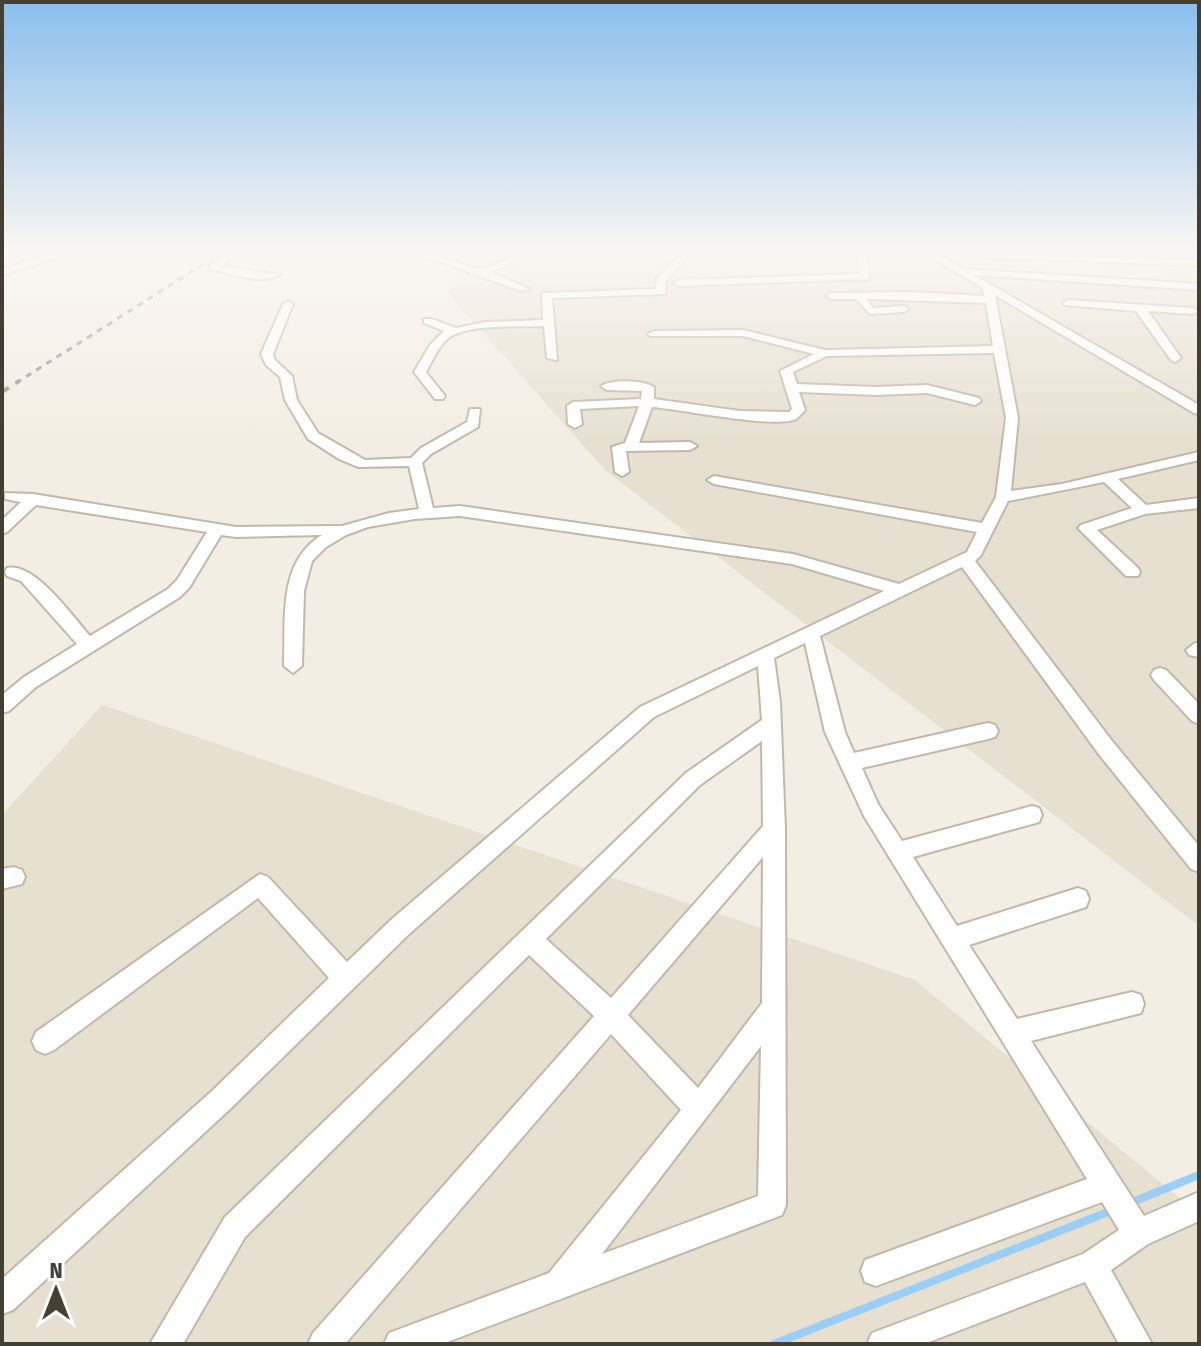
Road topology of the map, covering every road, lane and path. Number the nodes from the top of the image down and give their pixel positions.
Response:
1 (283, 316) edge
2 (547, 316) edge
3 (993, 316) edge
4 (1030, 316) edge
5 (1145, 316) edge
6 (428, 321) dead end
7 (547, 323) junction
8 (451, 331) junction
9 (654, 334) dead end
10 (999, 349) junction
11 (825, 353) junction
12 (553, 358) dead end
13 (1175, 358) dead end
14 (607, 386) dead end
15 (792, 388) junction
16 (575, 389) dead end
17 (439, 396) dead end
18 (975, 401) dead end
19 (647, 403) junction
20 (579, 406) junction
21 (1199, 410) edge
22 (475, 412) dead end
23 (575, 424) dead end
24 (631, 446) junction
25 (690, 446) dead end
26 (1199, 456) edge
27 (415, 462) junction
28 (622, 472) dead end
29 (1108, 478) junction
30 (714, 480) dead end
31 (10, 496) dead end
32 (1003, 497) junction
33 (33, 499) junction
34 (1199, 503) edge
35 (1143, 510) junction
36 (427, 512) junction
37 (2, 529) edge
38 (217, 529) junction
39 (986, 529) junction
40 (344, 530) junction
41 (965, 559) junction
42 (13, 572) dead end
43 (1132, 572) dead end
44 (900, 590) junction
45 (811, 633) junction
46 (89, 646) junction
47 (765, 655) junction
48 (293, 666) dead end
49 (1160, 675) dead end
50 (5, 701) edge
51 (1199, 716) edge
52 (769, 725) junction
53 (988, 731) dead end
54 (847, 763) junction
55 (1032, 815) dead end
56 (774, 829) junction
57 (897, 852) junction
58 (1199, 862) edge
59 (1078, 899) dead end
60 (529, 939) junction
61 (952, 939) junction
62 (346, 979) junction
63 (1132, 1004) dead end
64 (773, 1009) junction
65 (611, 1015) junction
66 (1012, 1033) junction
67 (45, 1041) dead end
68 (699, 1109) junction
69 (1199, 1206) edge
70 (1122, 1209) junction
71 (1092, 1265) junction
72 (876, 1271) dead end
73 (558, 1285) junction
74 (2, 1299) edge
75 (166, 1344) edge
76 (324, 1344) edge
77 (400, 1344) edge
78 (883, 1344) edge
79 (1136, 1344) edge

1 - 27 street
2 - 7 street
3 - 10 street
4 - 21 street
5 - 13 street
6 - 8 street
7 - 8 street
7 - 12 street
8 - 17 street
9 - 11 street
10 - 11 street
10 - 32 street
11 - 15 street
14 - 19 street
15 - 18 street
15 - 19 street
16 - 20 street
19 - 20 street
19 - 24 street
20 - 23 street
22 - 27 street
24 - 25 street
24 - 28 street
26 - 29 street
27 - 36 street
29 - 32 street
29 - 35 street
30 - 39 street
31 - 33 street
32 - 39 street
33 - 37 street
33 - 38 street
34 - 35 street
35 - 43 street
36 - 40 street
36 - 44 street
38 - 40 street
38 - 46 street
39 - 41 street
40 - 48 street
41 - 44 street
41 - 58 street
42 - 46 street
44 - 45 street
45 - 47 street
45 - 54 street
46 - 50 street
47 - 52 street
47 - 62 street
49 - 51 street
52 - 56 street
52 - 60 street
53 - 54 street
54 - 57 street
55 - 57 street
56 - 64 street
56 - 65 street
57 - 61 street
59 - 61 street
60 - 65 street
60 - 75 street
61 - 66 street
62 - 67 street
62 - 74 street
63 - 66 street
64 - 68 street
64 - 73 street
65 - 68 street
65 - 76 street
66 - 70 street
68 - 73 street
69 - 70 street
70 - 71 street
70 - 72 street
71 - 78 street
71 - 79 street
73 - 77 street

